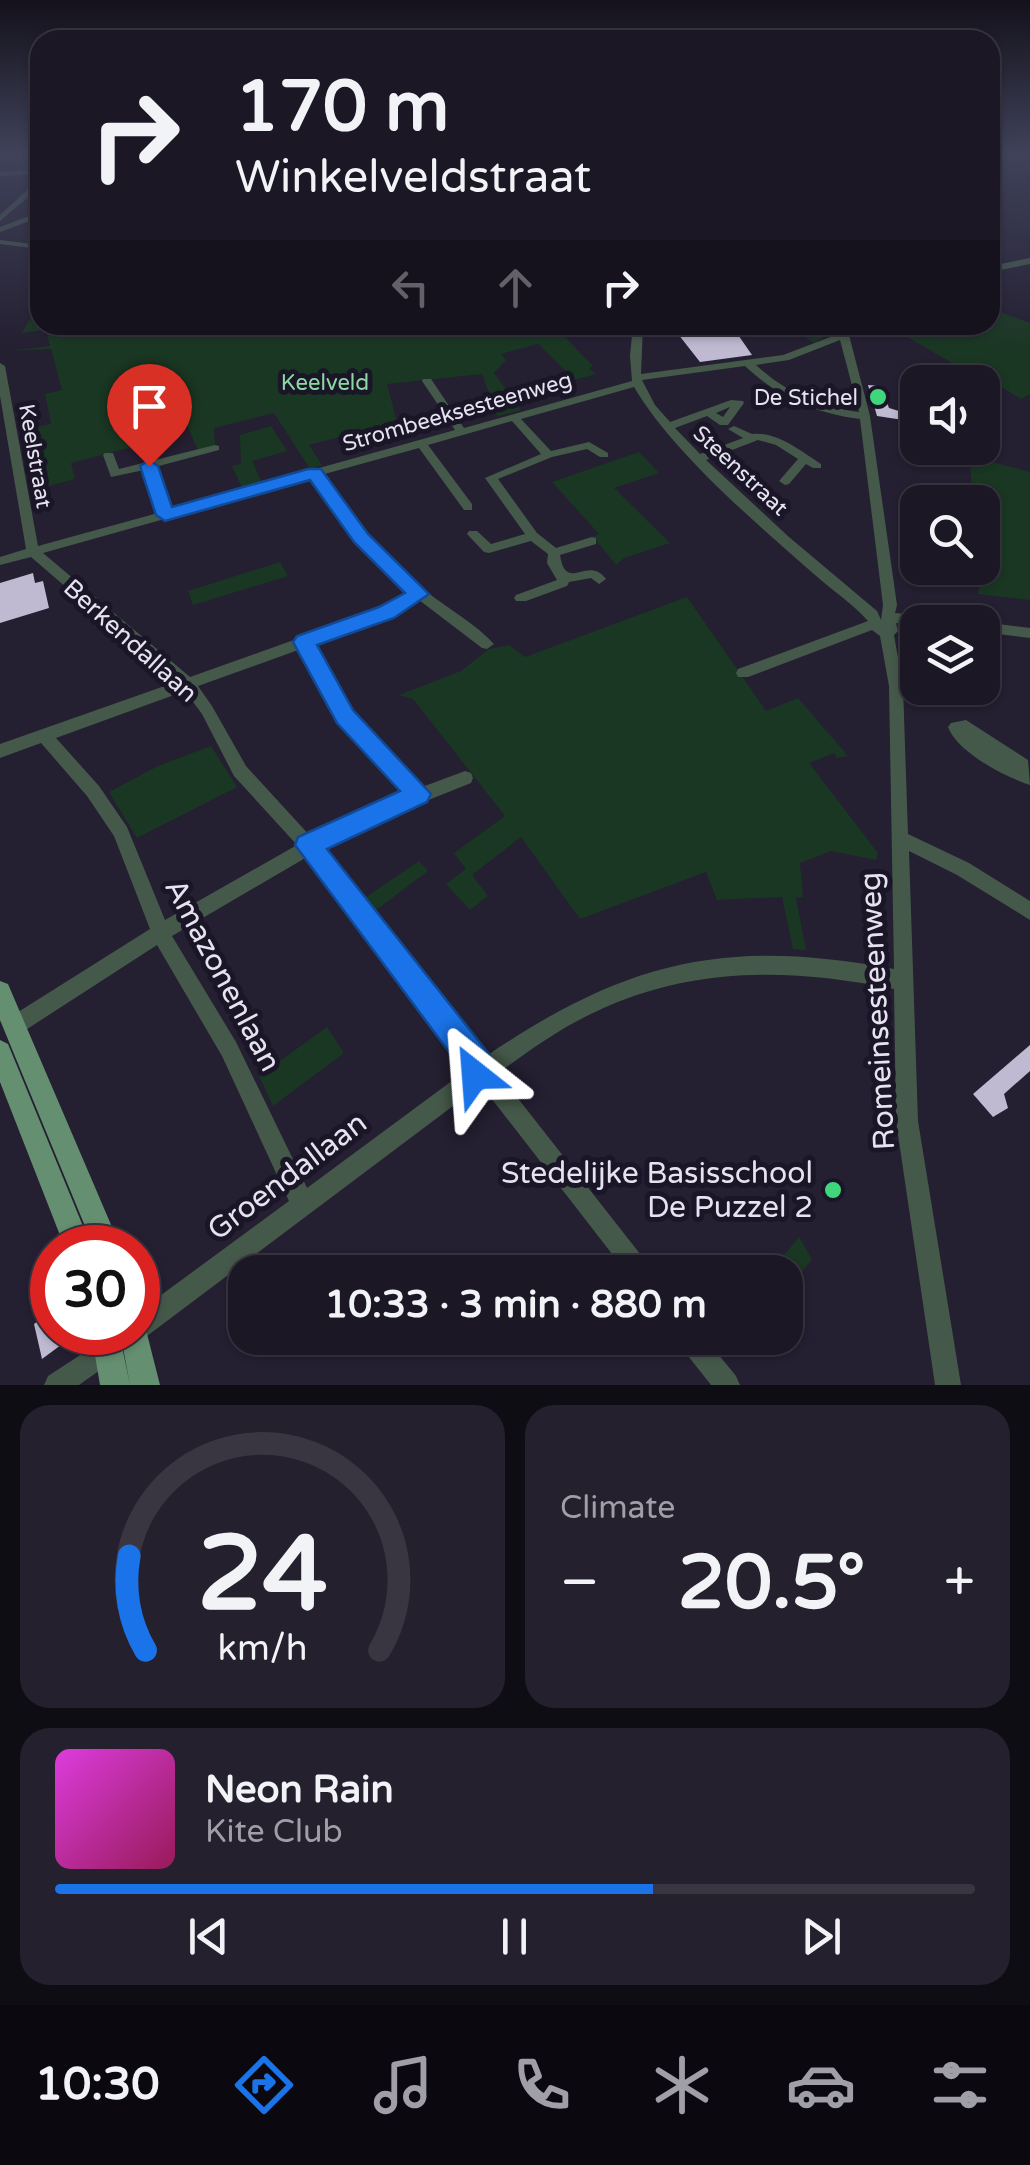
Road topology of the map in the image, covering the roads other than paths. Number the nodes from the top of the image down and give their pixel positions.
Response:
1 (30, 220) edge
2 (0, 236) edge
3 (30, 244) edge
4 (1030, 261) edge
5 (1000, 267) edge
6 (638, 335) edge
7 (836, 335) edge
8 (847, 335) edge
9 (749, 364) junction
10 (0, 366) edge
11 (638, 380) junction
12 (426, 381) dead end
13 (708, 412) dead end
14 (513, 416) junction
15 (865, 416) junction
16 (667, 427) junction
17 (734, 428) dead end
18 (461, 431) junction
19 (751, 438) junction
20 (424, 447) dead end
21 (215, 448) dead end
22 (109, 454) dead end
23 (548, 455) junction
24 (604, 455) dead end
25 (698, 459) junction
26 (149, 466) junction
27 (314, 473) junction
28 (785, 480) dead end
29 (468, 507) dead end
30 (165, 515) junction
31 (473, 534) dead end
32 (533, 536) junction
33 (592, 541) dead end
34 (33, 552) junction
35 (554, 553) junction
36 (0, 562) edge
37 (564, 576) junction
38 (599, 578) dead end
39 (419, 594) junction
40 (521, 598) dead end
41 (882, 621) junction
42 (900, 621) edge
43 (1000, 630) edge
44 (1030, 633) edge
45 (304, 642) junction
46 (487, 644) dead end
47 (743, 673) dead end
48 (187, 683) junction
49 (43, 734) junction
50 (0, 751) edge
51 (466, 778) dead end
52 (418, 794) junction
53 (900, 838) junction
54 (308, 845) junction
55 (1030, 910) edge
56 (162, 934) junction
57 (904, 982) junction
58 (0, 992) edge
59 (14, 1026) junction
60 (0, 1052) edge
61 (483, 1071) junction
62 (302, 1205) junction
63 (70, 1225) edge
64 (98, 1225) edge
65 (627, 1255) edge
66 (160, 1308) edge
67 (97, 1355) edge
68 (119, 1355) edge
69 (132, 1355) edge
70 (703, 1355) edge
71 (60, 1383) edge
72 (114, 1385) edge
73 (145, 1385) edge
74 (726, 1385) edge
75 (948, 1385) edge

1 - 2 street
2 - 3 street
4 - 5 street
6 - 11 street
7 - 9 street, Strombeeksesteenweg
8 - 15 street, Romeinsesteenweg
9 - 11 street, Strombeeksesteenweg
9 - 15 street
10 - 34 street, Keelstraat
11 - 14 street, Strombeeksesteenweg
11 - 16 street, Steenstraat
12 - 18 street
13 - 16 street
14 - 18 street, Strombeeksesteenweg
14 - 23 street
15 - 41 street, Romeinsesteenweg
16 - 25 street, Steenstraat
17 - 19 street
18 - 27 street, Strombeeksesteenweg
19 - 25 street
19 - 28 street
20 - 29 street, Strombeeksesteenweg
21 - 26 street
22 - 26 street
23 - 24 street
23 - 32 street
25 - 41 street, Steenstraat
26 - 30 street
27 - 30 street, Strombeeksesteenweg
27 - 39 street
30 - 34 street, Strombeeksesteenweg
31 - 32 street
32 - 35 street
33 - 35 street
34 - 36 street, Strombeeksesteenweg
34 - 48 street, Berkendallaan
35 - 37 street
37 - 38 street
37 - 40 street
39 - 45 street
39 - 46 street
41 - 42 street
41 - 47 street
41 - 53 street, Romeinsesteenweg
43 - 44 street
45 - 48 street
45 - 52 street
48 - 49 street
48 - 54 street, Berkendallaan
49 - 50 street
49 - 56 street, Amazonenlaan
51 - 52 street
52 - 54 street
53 - 55 street
53 - 57 street, Romeinsesteenweg
54 - 56 street
54 - 61 street, Berkendallaan
56 - 59 street
56 - 62 street, Amazonenlaan
57 - 61 street, Groendallaan
57 - 75 street, Romeinsesteenweg
58 - 59 main road
59 - 64 main road
60 - 63 main road
61 - 62 street, Groendallaan
61 - 65 street, Berkendallaan
62 - 66 street, Groendallaan
67 - 71 street, Groendallaan
68 - 72 main road
69 - 73 main road
70 - 74 street

